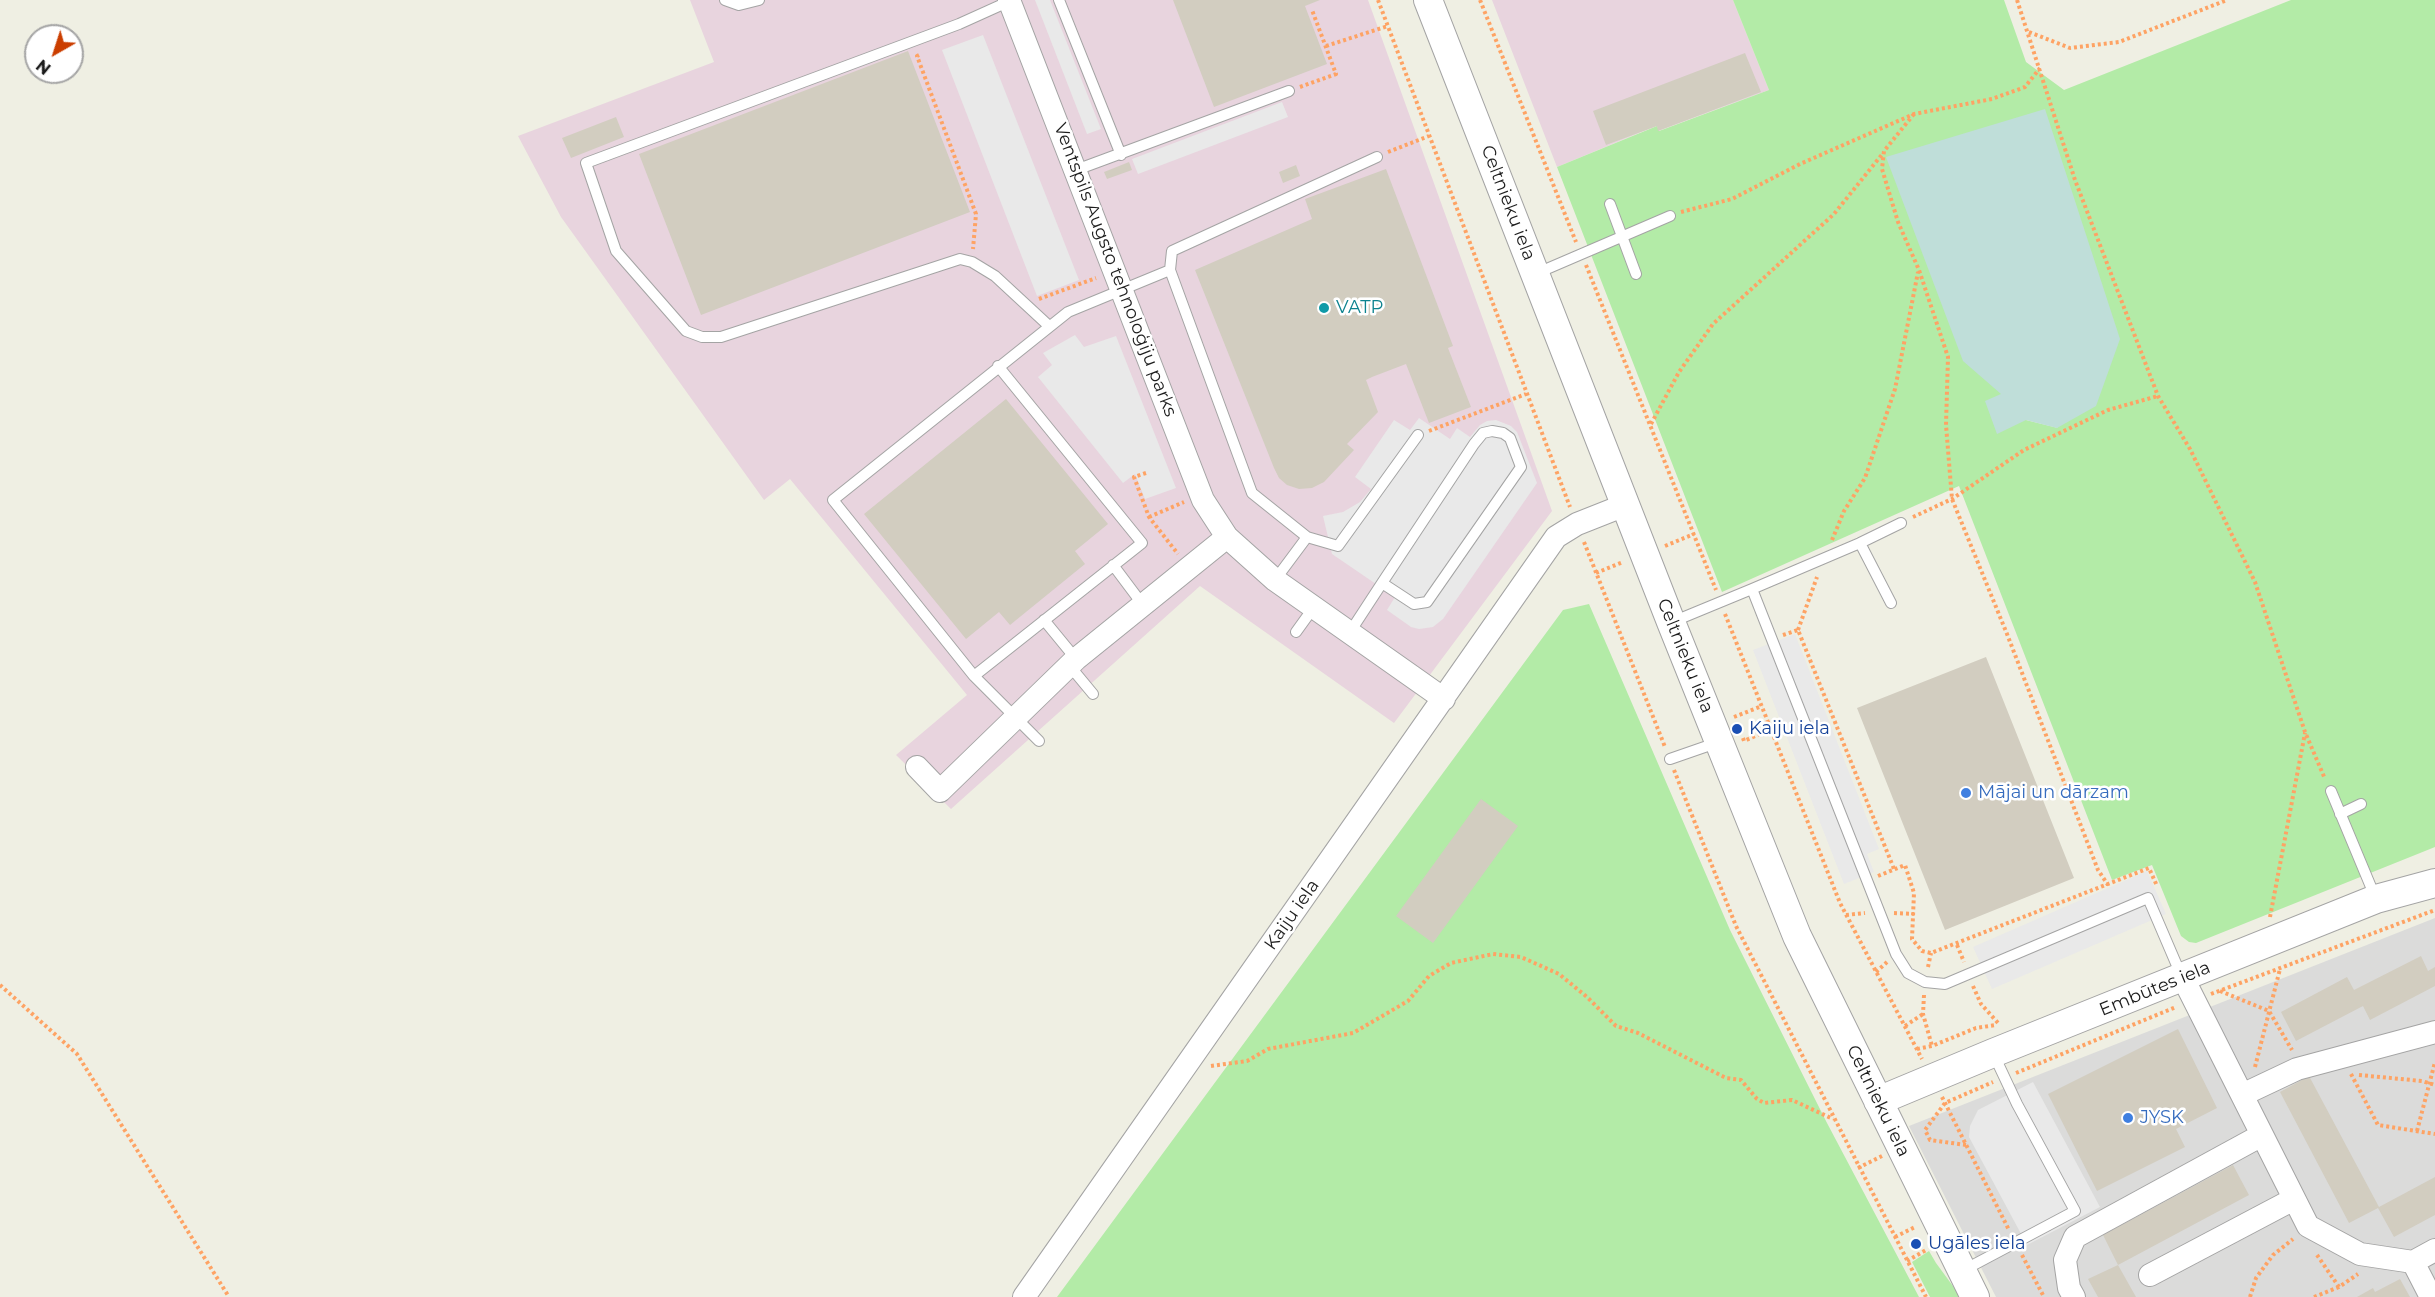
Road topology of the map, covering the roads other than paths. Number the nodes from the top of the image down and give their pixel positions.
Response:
1 (725, 0) edge
2 (759, 0) edge
3 (1059, 0) edge
4 (1428, 0) edge
5 (1010, 1) edge
6 (1288, 91) road end
7 (1121, 154) junction
8 (1377, 157) road end
9 (1076, 170) junction
10 (1610, 204) dead end
11 (1670, 216) road end
12 (1622, 236) junction
13 (1170, 270) junction
14 (1535, 274) junction
15 (1636, 274) dead end
16 (1121, 288) junction
17 (1049, 326) junction
18 (998, 366) junction
19 (1418, 435) road end
20 (1625, 505) junction
21 (1901, 523) road end
22 (1227, 537) junction
23 (1307, 537) junction
24 (1860, 543) junction
25 (1113, 565) junction
26 (1275, 580) junction
27 (1382, 583) junction
28 (1752, 589) junction
29 (1891, 603) dead end
30 (1143, 605) junction
31 (1314, 607) junction
32 (1044, 620) junction
33 (1671, 622) junction
34 (1296, 632) dead end
35 (1350, 632) junction
36 (1073, 662) junction
37 (974, 676) junction
38 (1093, 694) dead end
39 (1444, 699) junction
40 (1015, 717) junction
41 (1732, 733) junction
42 (1039, 741) dead end
43 (1670, 759) road end
44 (917, 767) dead end
45 (2331, 791) road end
46 (2361, 804) dead end
47 (2340, 814) junction
48 (2435, 884) edge
49 (2376, 899) junction
50 (2183, 978) junction
51 (2435, 1032) edge
52 (1993, 1053) junction
53 (2242, 1095) junction
54 (1878, 1101) junction
55 (2262, 1135) junction
56 (2294, 1199) junction
57 (2435, 1250) edge
58 (2413, 1262) junction
59 (1961, 1272) junction
60 (2150, 1275) dead end
61 (1024, 1297) edge
62 (1974, 1297) edge
63 (2074, 1297) edge
64 (2431, 1297) edge

1 - 2 lane
3 - 7 lane
4 - 14 street, Celtnieku iela
5 - 9 street, Ventspils Augsto tehnoloģiju parks
5 - 17 lane
6 - 7 lane
7 - 9 lane
8 - 13 lane
9 - 16 street, Ventspils Augsto tehnoloģiju parks
10 - 12 lane
11 - 12 lane
12 - 14 lane
12 - 15 lane
13 - 16 lane
13 - 23 lane
14 - 20 street, Celtnieku iela
16 - 17 lane
16 - 22 street, Ventspils Augsto tehnoloģiju parks
17 - 18 lane
18 - 25 lane
18 - 37 lane
19 - 23 lane
20 - 33 street, Celtnieku iela
20 - 39 street, Kaiju iela
21 - 24 lane
22 - 26 street, Ventspils Augsto tehnoloģiju parks
22 - 30 street
23 - 26 lane
24 - 28 lane
24 - 29 lane
25 - 30 lane
25 - 32 lane
26 - 31 street, Ventspils Augsto tehnoloģiju parks
27 - 27 lane
27 - 35 lane
28 - 33 lane
28 - 50 lane
30 - 36 street
31 - 34 lane
31 - 35 street, Ventspils Augsto tehnoloģiju parks
32 - 36 lane
32 - 37 lane
33 - 41 street, Celtnieku iela
35 - 39 street, Ventspils Augsto tehnoloģiju parks
36 - 38 lane
36 - 40 street
37 - 40 lane
39 - 61 street, Kaiju iela
40 - 42 lane
40 - 44 street
41 - 43 lane
41 - 54 street, Celtnieku iela
45 - 47 lane
46 - 47 lane
47 - 49 lane
48 - 49 street, Embūtes iela
49 - 50 street, Embūtes iela
50 - 52 street, Embūtes iela
50 - 53 street
51 - 53 street
52 - 54 street, Embūtes iela
52 - 59 lane
53 - 55 street
54 - 59 street, Celtnieku iela
55 - 56 street
55 - 63 street
56 - 58 street
56 - 60 street
57 - 58 street
58 - 64 street
59 - 62 street, Celtnieku iela

